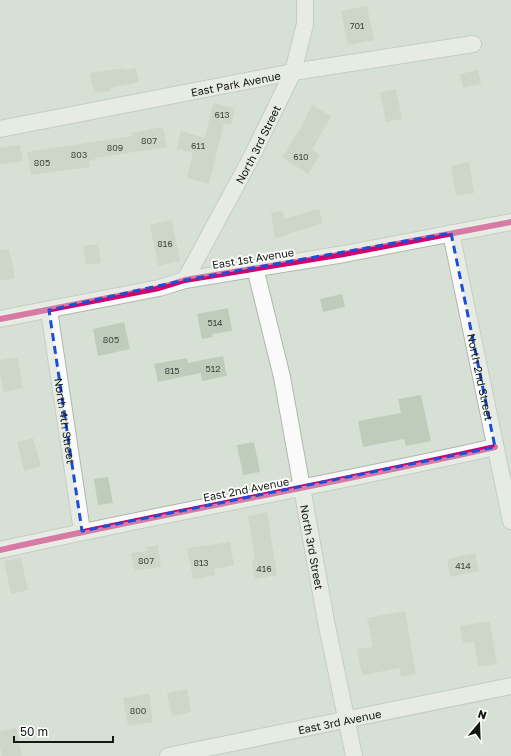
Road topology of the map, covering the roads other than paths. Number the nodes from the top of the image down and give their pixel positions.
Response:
1 (305, 0) edge
2 (473, 44) dead end
3 (293, 72) junction
4 (0, 129) edge
5 (511, 222) edge
6 (451, 233) junction
7 (255, 268) junction
8 (185, 280) junction
9 (49, 310) junction
10 (0, 319) edge
11 (496, 447) junction
12 (302, 488) junction
13 (511, 521) edge
14 (82, 532) junction
15 (0, 550) edge
16 (511, 686) edge
17 (346, 720) junction
18 (168, 756) edge
19 (354, 756) edge

1 - 3 street, North 3rd Street
2 - 3 street, East Park Avenue
3 - 4 street, East Park Avenue
3 - 8 street, North 3rd Street
5 - 6 street, East 1st Avenue
6 - 7 street, East 1st Avenue
6 - 11 street, North 2nd Street
7 - 8 street, East 1st Avenue
7 - 12 street, North 3rd Street
8 - 9 street, East 1st Avenue
9 - 10 street, East 1st Avenue
9 - 14 street, North 4th Street
11 - 12 street, East 2nd Avenue
11 - 13 street, North 2nd Street
12 - 14 street, East 2nd Avenue
12 - 17 street, North 3rd Street
14 - 15 street, East 2nd Avenue
16 - 17 street, East 3rd Avenue
17 - 18 street, East 3rd Avenue
17 - 19 street, North 3rd Street

